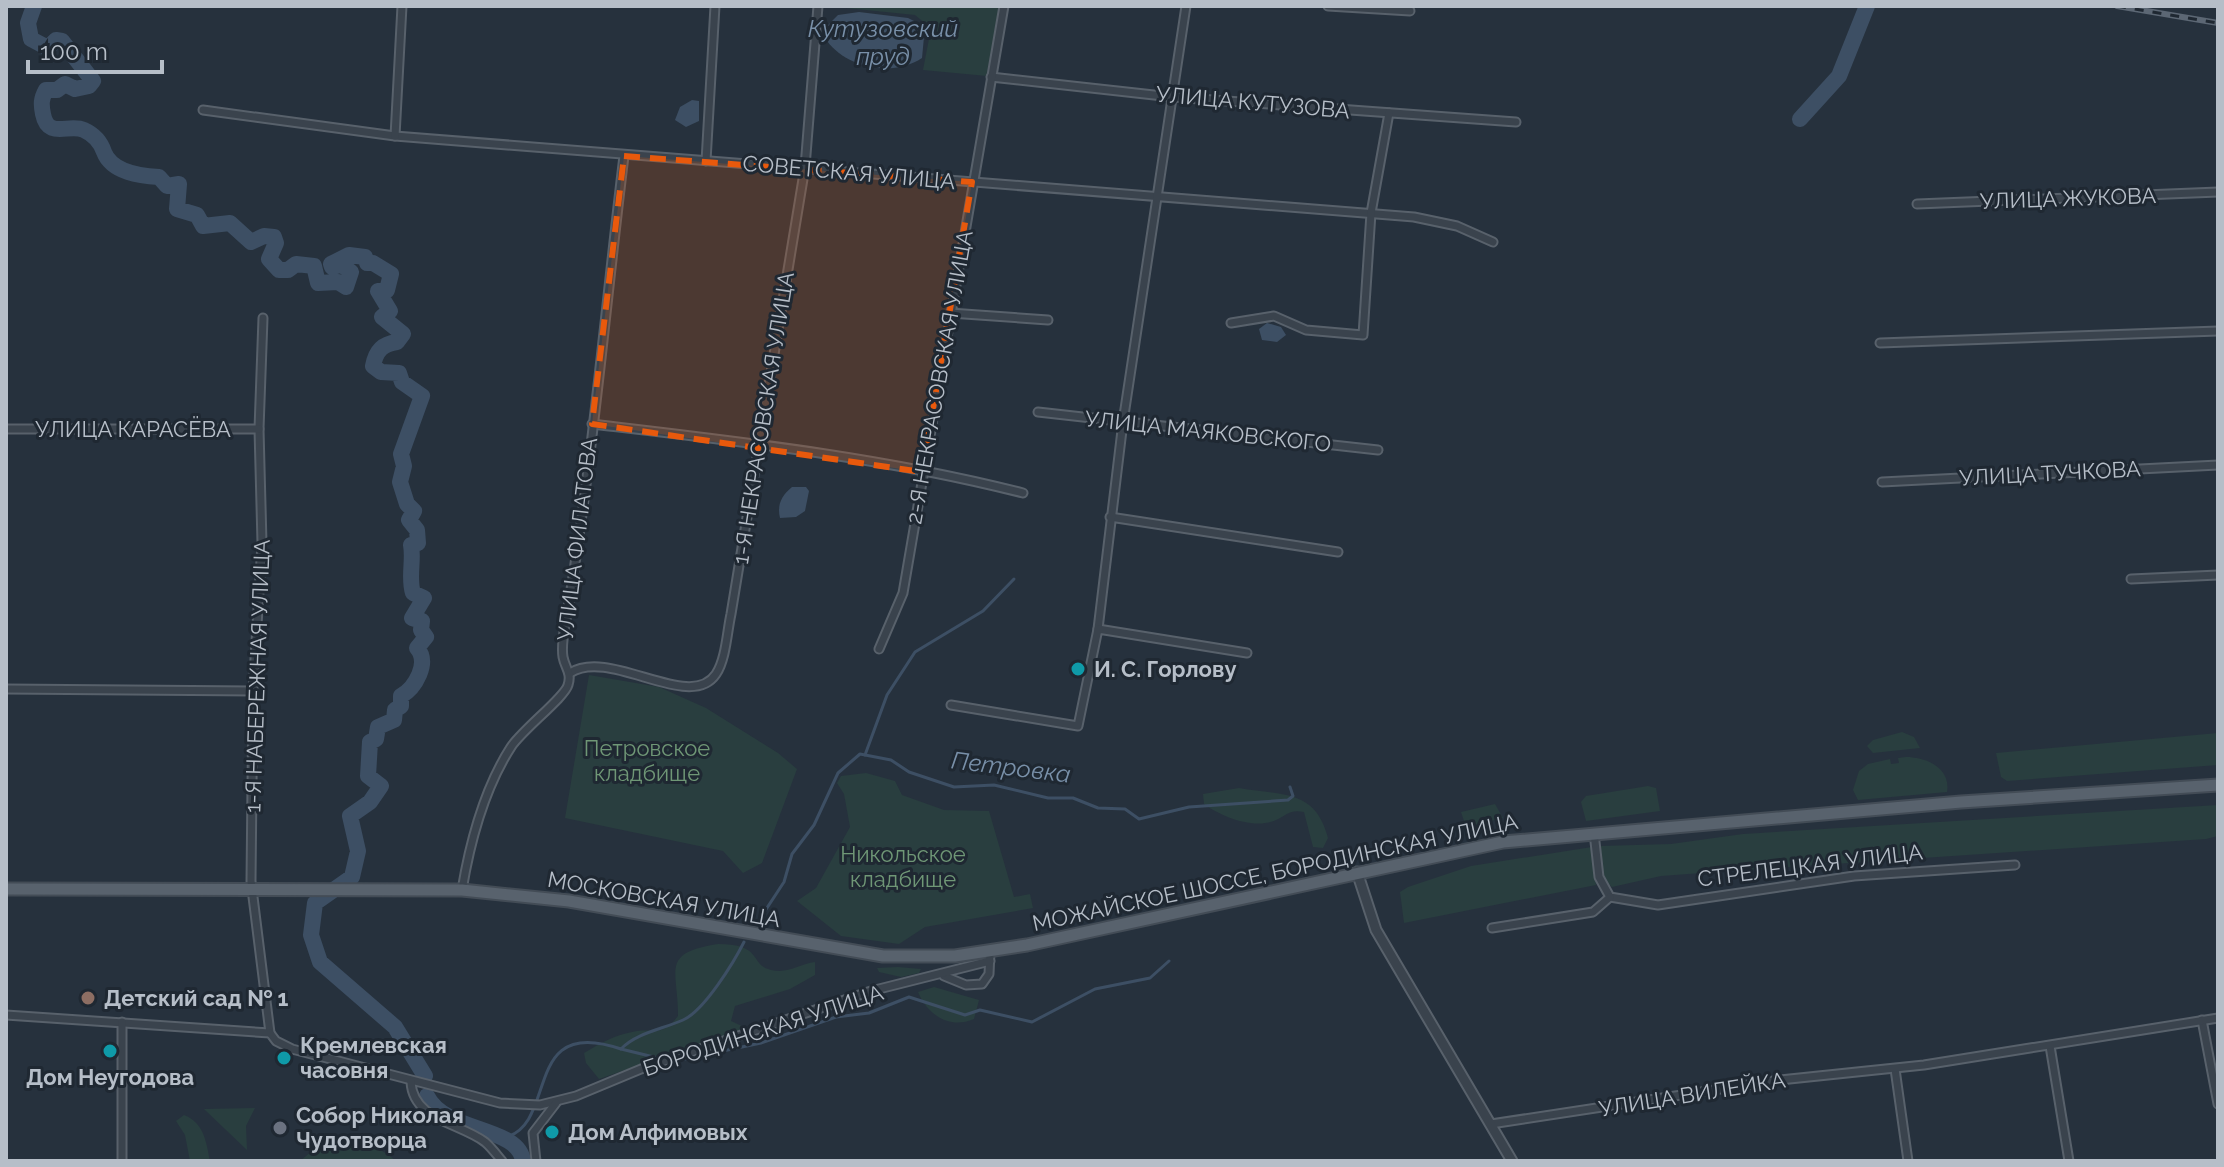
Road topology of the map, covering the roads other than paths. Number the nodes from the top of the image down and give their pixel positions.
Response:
1 (402, 6) edge
2 (715, 6) edge
3 (818, 6) edge
4 (1004, 6) edge
5 (1186, 6) edge
6 (1328, 6) edge
7 (1410, 11) dead end
8 (991, 77) junction
9 (1172, 97) junction
10 (203, 110) dead end
11 (1389, 113) junction
12 (1516, 122) dead end
13 (395, 136) junction
14 (624, 156) junction
15 (706, 161) junction
16 (805, 167) junction
17 (972, 182) junction
18 (2218, 192) edge
19 (1156, 196) junction
20 (1917, 204) dead end
21 (1371, 213) junction
22 (1493, 242) dead end
23 (950, 313) junction
24 (263, 318) dead end
25 (1048, 320) dead end
26 (1231, 323) dead end
27 (2218, 331) edge
28 (1880, 343) dead end
29 (1038, 412) dead end
30 (1123, 422) junction
31 (592, 424) junction
32 (6, 429) edge
33 (259, 429) junction
34 (757, 443) junction
35 (1378, 450) dead end
36 (2218, 465) edge
37 (922, 472) junction
38 (1882, 482) dead end
39 (1023, 493) dead end
40 (1110, 517) junction
41 (1338, 552) dead end
42 (2218, 575) edge
43 (2131, 579) dead end
44 (1098, 629) junction
45 (879, 649) dead end
46 (1247, 653) dead end
47 (570, 673) junction
48 (6, 689) edge
49 (253, 691) junction
50 (951, 705) dead end
51 (2218, 785) edge
52 (1594, 833) junction
53 (2015, 865) dead end
54 (1357, 872) junction
55 (251, 887) junction
56 (6, 889) edge
57 (462, 890) junction
58 (1610, 897) junction
59 (1492, 928) dead end
60 (883, 956) joint
61 (990, 957) junction
62 (942, 975) junction
63 (6, 1015) edge
64 (2218, 1018) edge
65 (2202, 1020) junction
66 (122, 1022) junction
67 (270, 1033) junction
68 (2050, 1046) junction
69 (1895, 1069) junction
70 (411, 1082) junction
71 (556, 1103) junction
72 (2218, 1104) edge
73 (1491, 1124) junction
74 (122, 1161) edge
75 (502, 1161) edge
76 (536, 1161) edge
77 (1512, 1161) edge
78 (1908, 1161) edge
79 (2069, 1161) edge

1 - 13 street
2 - 15 street
3 - 16 street, 1-Я НЕКРАСОВСКАЯ УЛИЦА
4 - 8 street, 2-Я НЕКРАСОВСКАЯ УЛИЦА
5 - 9 street
6 - 7 street
8 - 9 street, УЛИЦА КУТУЗОВА
8 - 17 street, 2-Я НЕКРАСОВСКАЯ УЛИЦА
9 - 11 street, УЛИЦА КУТУЗОВА
9 - 19 street
10 - 13 street, СОВЕТСКАЯ УЛИЦА
11 - 12 street, УЛИЦА КУТУЗОВА
11 - 21 street
13 - 14 street, СОВЕТСКАЯ УЛИЦА
14 - 15 street, СОВЕТСКАЯ УЛИЦА
14 - 31 street, УЛИЦА ФИЛАТОВА
15 - 16 street, СОВЕТСКАЯ УЛИЦА
16 - 17 street, СОВЕТСКАЯ УЛИЦА
16 - 34 street, 1-Я НЕКРАСОВСКАЯ УЛИЦА
17 - 19 street, СОВЕТСКАЯ УЛИЦА
17 - 23 street, 2-Я НЕКРАСОВСКАЯ УЛИЦА
18 - 20 street, УЛИЦА ЖУКОВА
19 - 21 street, СОВЕТСКАЯ УЛИЦА
19 - 30 street
21 - 22 street, СОВЕТСКАЯ УЛИЦА
21 - 26 street
23 - 25 street
23 - 37 street, 2-Я НЕКРАСОВСКАЯ УЛИЦА
24 - 33 street, 1-Я НАБЕРЕЖНАЯ УЛИЦА
27 - 28 street
29 - 30 street, УЛИЦА МАЯКОВСКОГО
30 - 35 street, УЛИЦА МАЯКОВСКОГО
30 - 40 street
31 - 34 street
31 - 47 street, УЛИЦА ФИЛАТОВА
32 - 33 street, УЛИЦА КАРАСЁВА
33 - 49 street, 1-Я НАБЕРЕЖНАЯ УЛИЦА
34 - 37 street
34 - 47 street, 1-Я НЕКРАСОВСКАЯ УЛИЦА
36 - 38 street, УЛИЦА ТУЧКОВА
37 - 39 street
37 - 45 street, 2-Я НЕКРАСОВСКАЯ УЛИЦА
40 - 41 street
40 - 44 street
42 - 43 street
44 - 46 street
44 - 50 street
47 - 57 street, УЛИЦА ФИЛАТОВА
48 - 49 street
49 - 55 street, 1-Я НАБЕРЕЖНАЯ УЛИЦА
51 - 52 main road, МОЖАЙСКОЕ ШОССЕ, БОРОДИНСКАЯ УЛИЦА
52 - 54 main road, МОЖАЙСКОЕ ШОССЕ, БОРОДИНСКАЯ УЛИЦА
52 - 58 street
53 - 58 street, СТРЕЛЕЦКАЯ УЛИЦА
54 - 61 main road, МОЖАЙСКОЕ ШОССЕ, БОРОДИНСКАЯ УЛИЦА
54 - 73 street
55 - 56 main road
55 - 57 main road, МОСКОВСКАЯ УЛИЦА
55 - 67 street, 1-Я НАБЕРЕЖНАЯ УЛИЦА
57 - 60 main road, МОСКОВСКАЯ УЛИЦА
58 - 59 street
60 - 61 main road, МОЖАЙСКОЕ ШОССЕ, БОРОДИНСКАЯ УЛИЦА
61 - 62 street, БОРОДИНСКАЯ УЛИЦА
61 - 62 street
62 - 71 street, БОРОДИНСКАЯ УЛИЦА
63 - 66 street
64 - 65 street
65 - 68 street
65 - 72 street
66 - 67 street
66 - 74 street
67 - 70 street
68 - 69 street, УЛИЦА ВИЛЕЙКА
68 - 79 street
69 - 73 street, УЛИЦА ВИЛЕЙКА
69 - 78 street
70 - 71 street, БОРОДИНСКАЯ УЛИЦА
70 - 75 street
71 - 76 street
73 - 77 street

